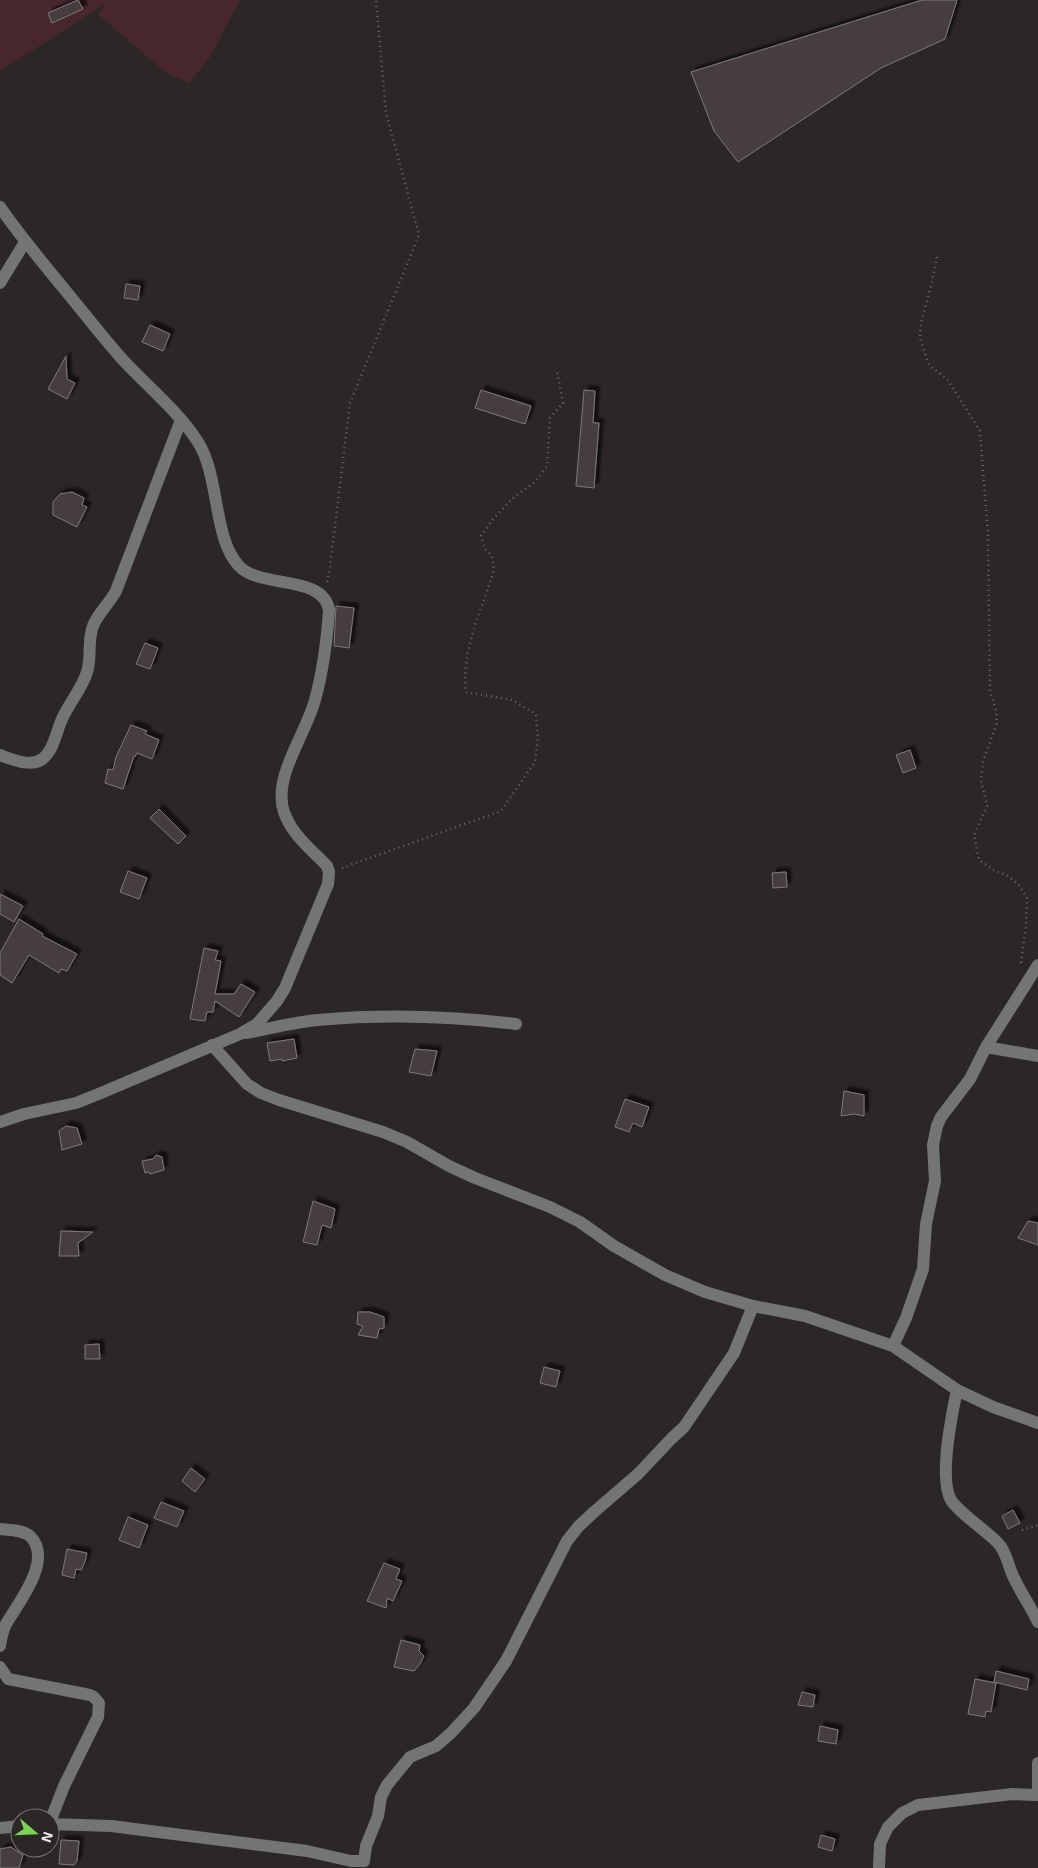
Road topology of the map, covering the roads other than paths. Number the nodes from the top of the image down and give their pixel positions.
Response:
1 (0, 206) edge
2 (25, 242) junction
3 (0, 284) edge
4 (181, 420) junction
5 (0, 755) edge
6 (1035, 970) edge
7 (516, 1024) dead end
8 (240, 1034) junction
9 (212, 1045) junction
10 (986, 1047) junction
11 (1038, 1056) edge
12 (0, 1122) edge
13 (753, 1306) junction
14 (893, 1346) junction
15 (957, 1390) junction
16 (1038, 1423) edge
17 (0, 1529) edge
18 (1038, 1622) edge
19 (0, 1646) edge
20 (0, 1668) edge
21 (1038, 1763) edge
22 (1038, 1795) edge
23 (56, 1808) edge
24 (60, 1823) edge
25 (363, 1864) edge
26 (879, 1868) edge

1 - 2 street
2 - 3 street
2 - 4 street
4 - 5 street
4 - 8 street
6 - 10 street
7 - 8 street
8 - 9 street
9 - 12 street
9 - 13 street
10 - 11 street
10 - 14 street
13 - 14 street
13 - 25 street
14 - 15 street
15 - 16 street
15 - 18 street
17 - 19 street
20 - 23 street
21 - 22 street
22 - 26 street
24 - 25 street

